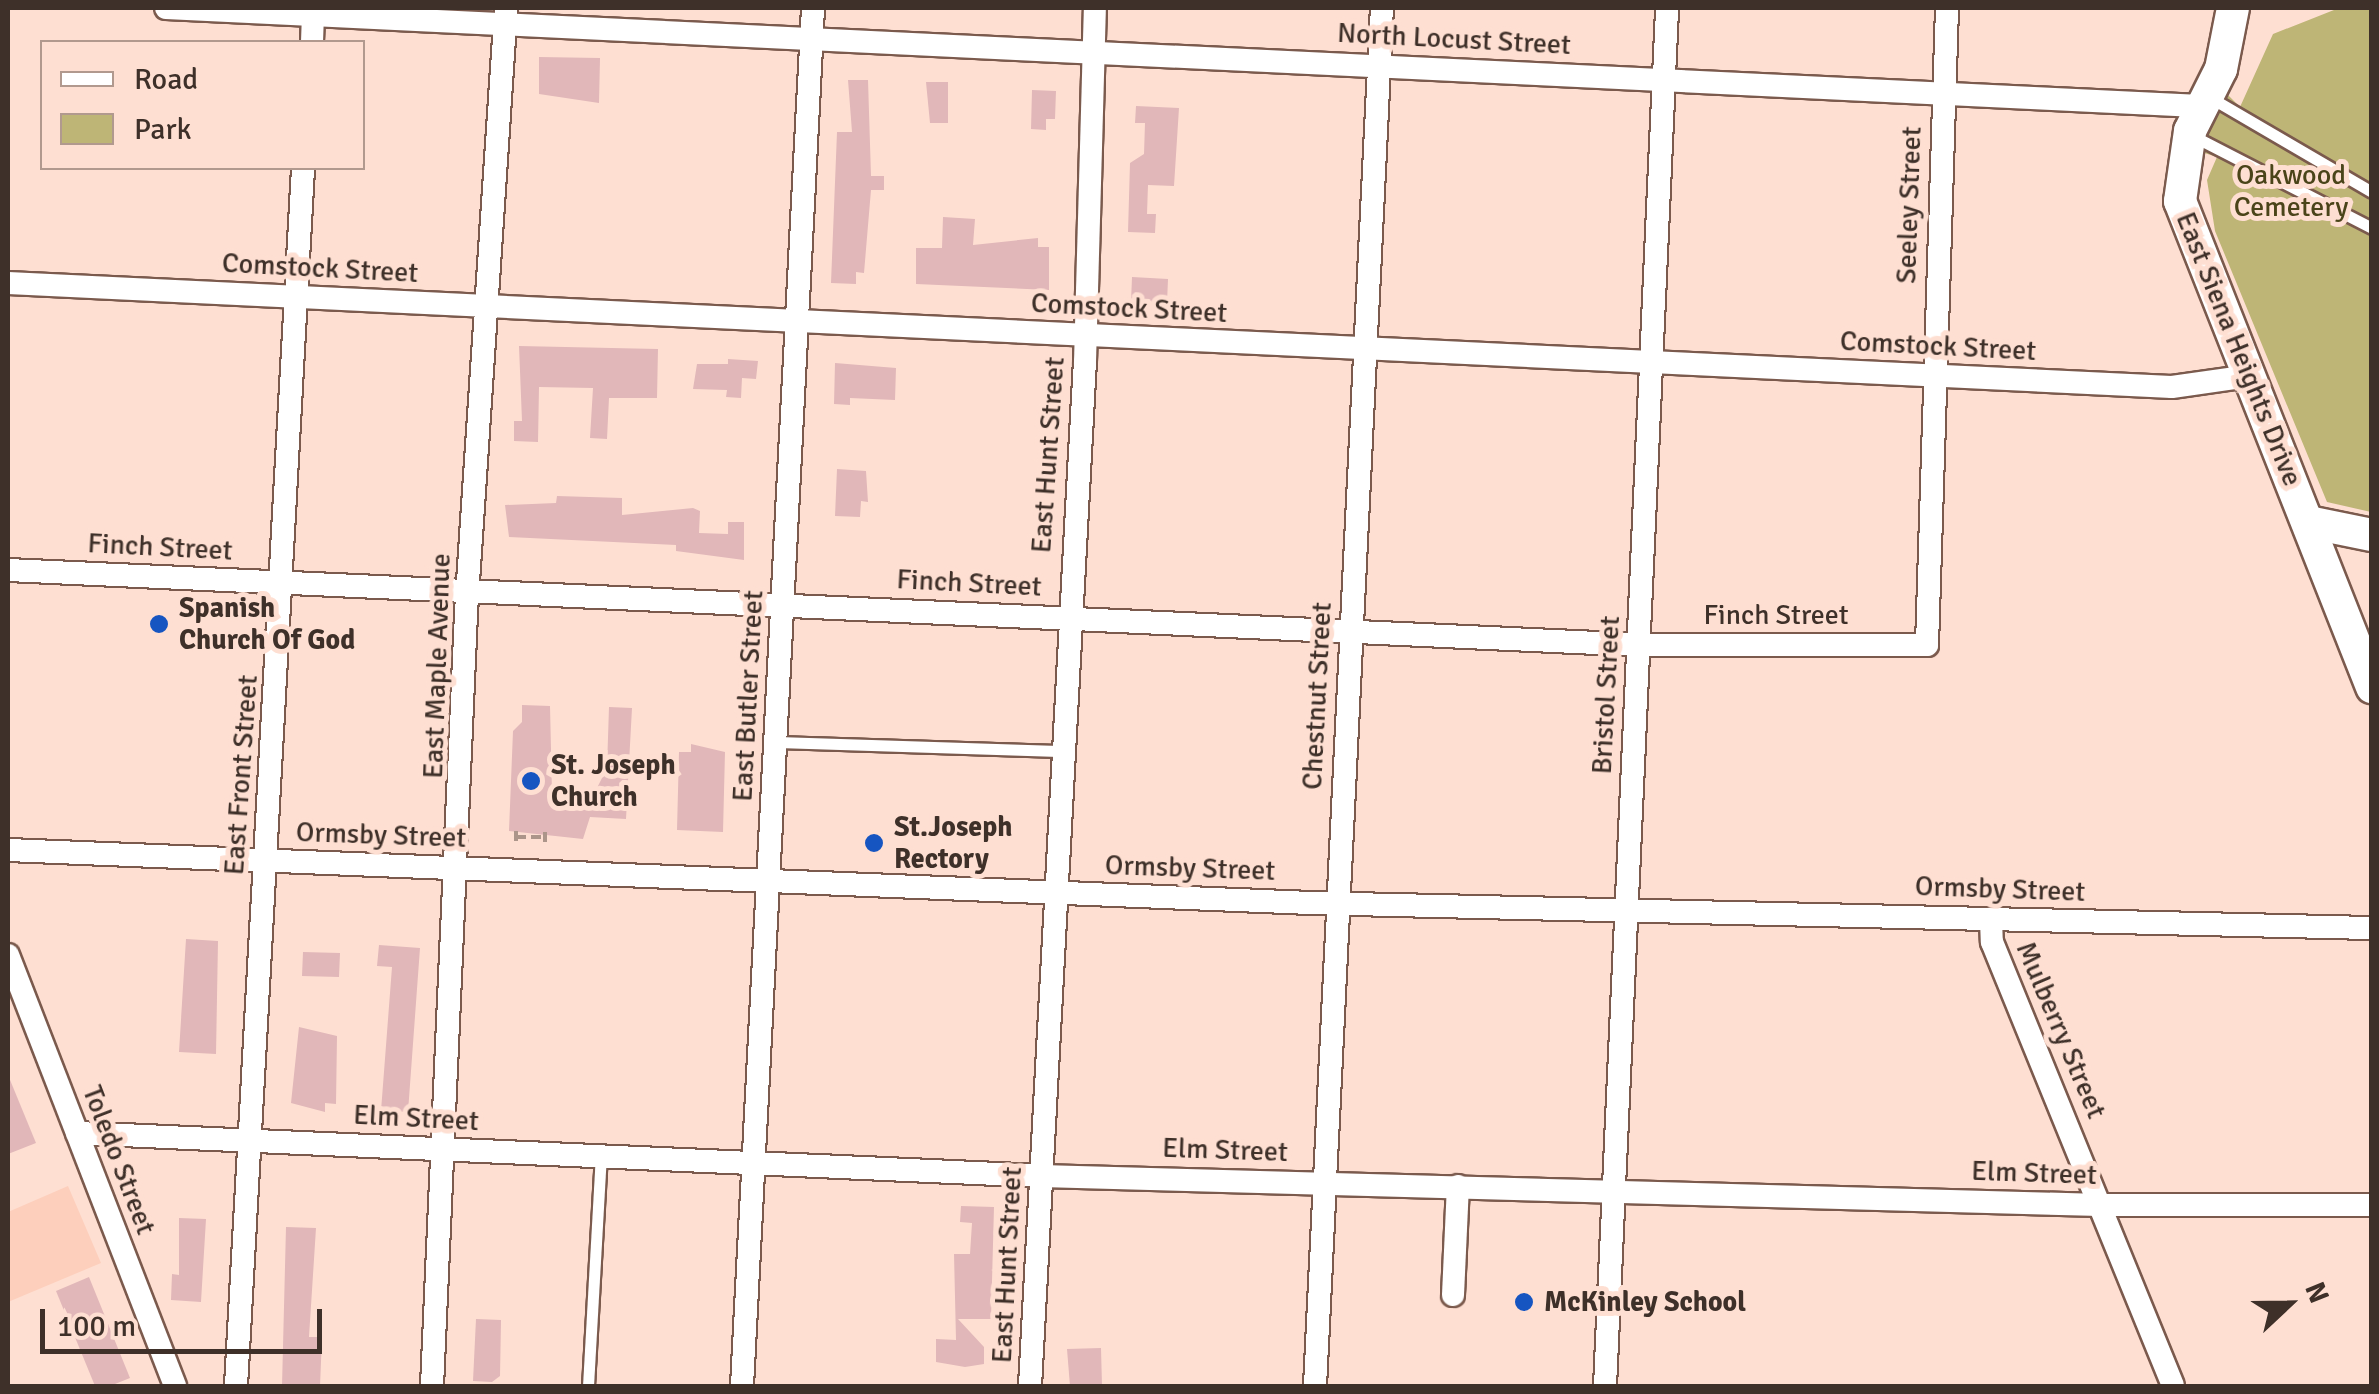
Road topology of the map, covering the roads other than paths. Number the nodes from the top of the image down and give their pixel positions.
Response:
1 (166, 8) edge
2 (812, 8) edge
3 (1095, 8) edge
4 (1382, 8) edge
5 (1668, 8) edge
6 (1947, 8) edge
7 (2233, 8) edge
8 (313, 11) edge
9 (506, 14) edge
10 (312, 40) edge
11 (811, 40) junction
12 (1092, 52) junction
13 (1378, 66) junction
14 (1664, 80) junction
15 (1943, 91) junction
16 (2198, 112) junction
17 (302, 170) edge
18 (2372, 192) edge
19 (2372, 228) edge
20 (8, 283) edge
21 (293, 296) junction
22 (488, 306) junction
23 (796, 322) junction
24 (1086, 336) junction
25 (1364, 349) junction
26 (1654, 362) junction
27 (1934, 376) junction
28 (2248, 376) junction
29 (2308, 522) junction
30 (2372, 536) edge
31 (8, 570) edge
32 (283, 582) junction
33 (469, 588) junction
34 (782, 604) junction
35 (1068, 618) junction
36 (1352, 632) junction
37 (1638, 645) junction
38 (1927, 645) joint
39 (2372, 687) edge
40 (775, 742) junction
41 (1061, 751) junction
42 (8, 850) edge
43 (265, 859) junction
44 (457, 868) junction
45 (768, 882) junction
46 (1055, 892) junction
47 (1337, 904) junction
48 (1625, 908) junction
49 (1990, 918) junction
50 (2372, 928) edge
51 (8, 955) edge
52 (77, 1133) junction
53 (250, 1140) junction
54 (444, 1150) junction
55 (601, 1157) junction
56 (755, 1167) junction
57 (1042, 1176) junction
58 (1326, 1182) junction
59 (1458, 1186) junction
60 (1614, 1192) junction
61 (2101, 1205) junction
62 (2372, 1205) edge
63 (1453, 1295) dead end
64 (175, 1386) edge
65 (236, 1386) edge
66 (432, 1386) edge
67 (588, 1386) edge
68 (742, 1386) edge
69 (1030, 1386) edge
70 (1316, 1386) edge
71 (1605, 1386) edge
72 (2173, 1386) edge

1 - 8 street, North Locust Street
2 - 11 street, East Butler Street
3 - 12 street, East Hunt Street
4 - 13 street, Chestnut Street
5 - 14 street, Bristol Street
6 - 15 street, Seeley Street
7 - 16 street, East Siena Heights Drive
8 - 9 street, North Locust Street
8 - 10 street
9 - 11 street, North Locust Street
9 - 22 street, East Maple Avenue
11 - 12 street, North Locust Street
11 - 23 street, East Butler Street
12 - 13 street, North Locust Street
12 - 24 street, East Hunt Street
13 - 14 street, North Locust Street
13 - 25 street, Chestnut Street
14 - 15 street, North Locust Street
14 - 26 street, Bristol Street
15 - 16 street, North Locust Street
15 - 27 street, Seeley Street
16 - 18 lane
16 - 19 lane
16 - 28 street, East Siena Heights Drive
17 - 21 street, East Front Street
20 - 21 street, Comstock Street
21 - 22 street, Comstock Street
21 - 32 street, East Front Street
22 - 23 street, Comstock Street
22 - 33 street, East Maple Avenue
23 - 24 street, Comstock Street
23 - 34 street, East Butler Street
24 - 25 street, Comstock Street
24 - 35 street, East Hunt Street
25 - 26 street, Comstock Street
25 - 36 street, Chestnut Street
26 - 27 street, Comstock Street
26 - 37 street, Bristol Street
27 - 28 street, Comstock Street
27 - 38 street, Seeley Street
28 - 29 street, East Siena Heights Drive
29 - 30 street
29 - 39 street, East Siena Heights Drive
31 - 32 street, Finch Street
32 - 33 street, Finch Street
32 - 43 street, East Front Street
33 - 34 street, Finch Street
33 - 44 street, East Maple Avenue
34 - 35 street, Finch Street
34 - 40 street, East Butler Street
35 - 36 street, Finch Street
35 - 41 street, East Hunt Street
36 - 37 street, Finch Street
36 - 47 street, Chestnut Street
37 - 38 street, Finch Street
37 - 48 street, Bristol Street
40 - 41 lane
40 - 45 street, East Butler Street
41 - 46 street, East Hunt Street
42 - 43 street, Ormsby Street
43 - 44 street, Ormsby Street
43 - 53 street, East Front Street
44 - 45 street, Ormsby Street
44 - 54 street, East Maple Avenue
45 - 46 street, Ormsby Street
45 - 56 street, East Butler Street
46 - 47 street, Ormsby Street
46 - 57 street, East Hunt Street
47 - 48 street, Ormsby Street
47 - 58 street, Chestnut Street
48 - 49 street, Ormsby Street
48 - 60 street, Bristol Street
49 - 50 street, Ormsby Street
49 - 61 street, Mulberry Street
51 - 52 street, Toledo Street
52 - 53 street, Elm Street
52 - 64 street, Toledo Street
53 - 54 street, Elm Street
53 - 65 street, East Front Street
54 - 55 street, Elm Street
54 - 66 street, East Maple Avenue
55 - 56 street, Elm Street
55 - 67 lane
56 - 57 street, Elm Street
56 - 68 street, East Butler Street
57 - 58 street, Elm Street
57 - 69 street, East Hunt Street
58 - 59 street, Elm Street
58 - 70 street, Chestnut Street
59 - 60 street, Elm Street
59 - 63 street
60 - 61 street, Elm Street
60 - 71 street, Bristol Street
61 - 62 street, Elm Street
61 - 72 street, Mulberry Street

